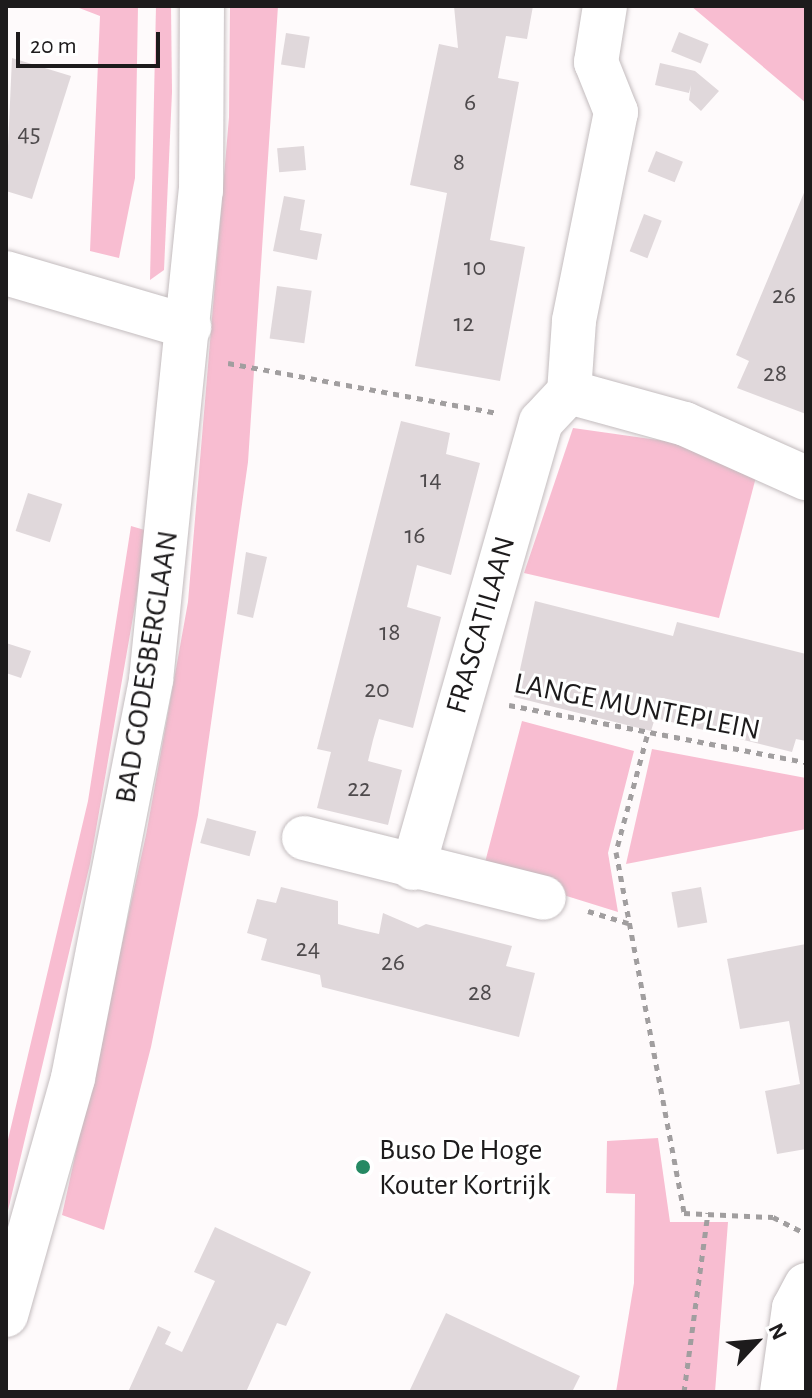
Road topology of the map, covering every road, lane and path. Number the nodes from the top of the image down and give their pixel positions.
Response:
1 (202, 6) edge
2 (605, 6) edge
3 (6, 273) edge
4 (188, 343) junction
5 (555, 407) junction
6 (806, 478) edge
7 (461, 694) junction
8 (647, 736) junction
9 (806, 762) edge
10 (304, 838) dead end
11 (413, 868) junction
12 (544, 898) dead end
13 (708, 1213) junction
14 (806, 1234) edge
15 (802, 1301) edge
16 (6, 1315) edge
17 (684, 1392) edge
18 (782, 1392) edge

1 - 4 street, BAD GODESBERGLAAN
2 - 5 street, FRASCATILAAN
3 - 4 street
4 - 5 path
4 - 16 street, BAD GODESBERGLAAN
5 - 6 street
5 - 7 street, FRASCATILAAN
7 - 8 path, LANGE MUNTEPLEIN
7 - 11 street, FRASCATILAAN
8 - 9 path, LANGE MUNTEPLEIN
8 - 13 path
10 - 11 street
11 - 12 street
13 - 14 path
13 - 17 path
15 - 18 street

